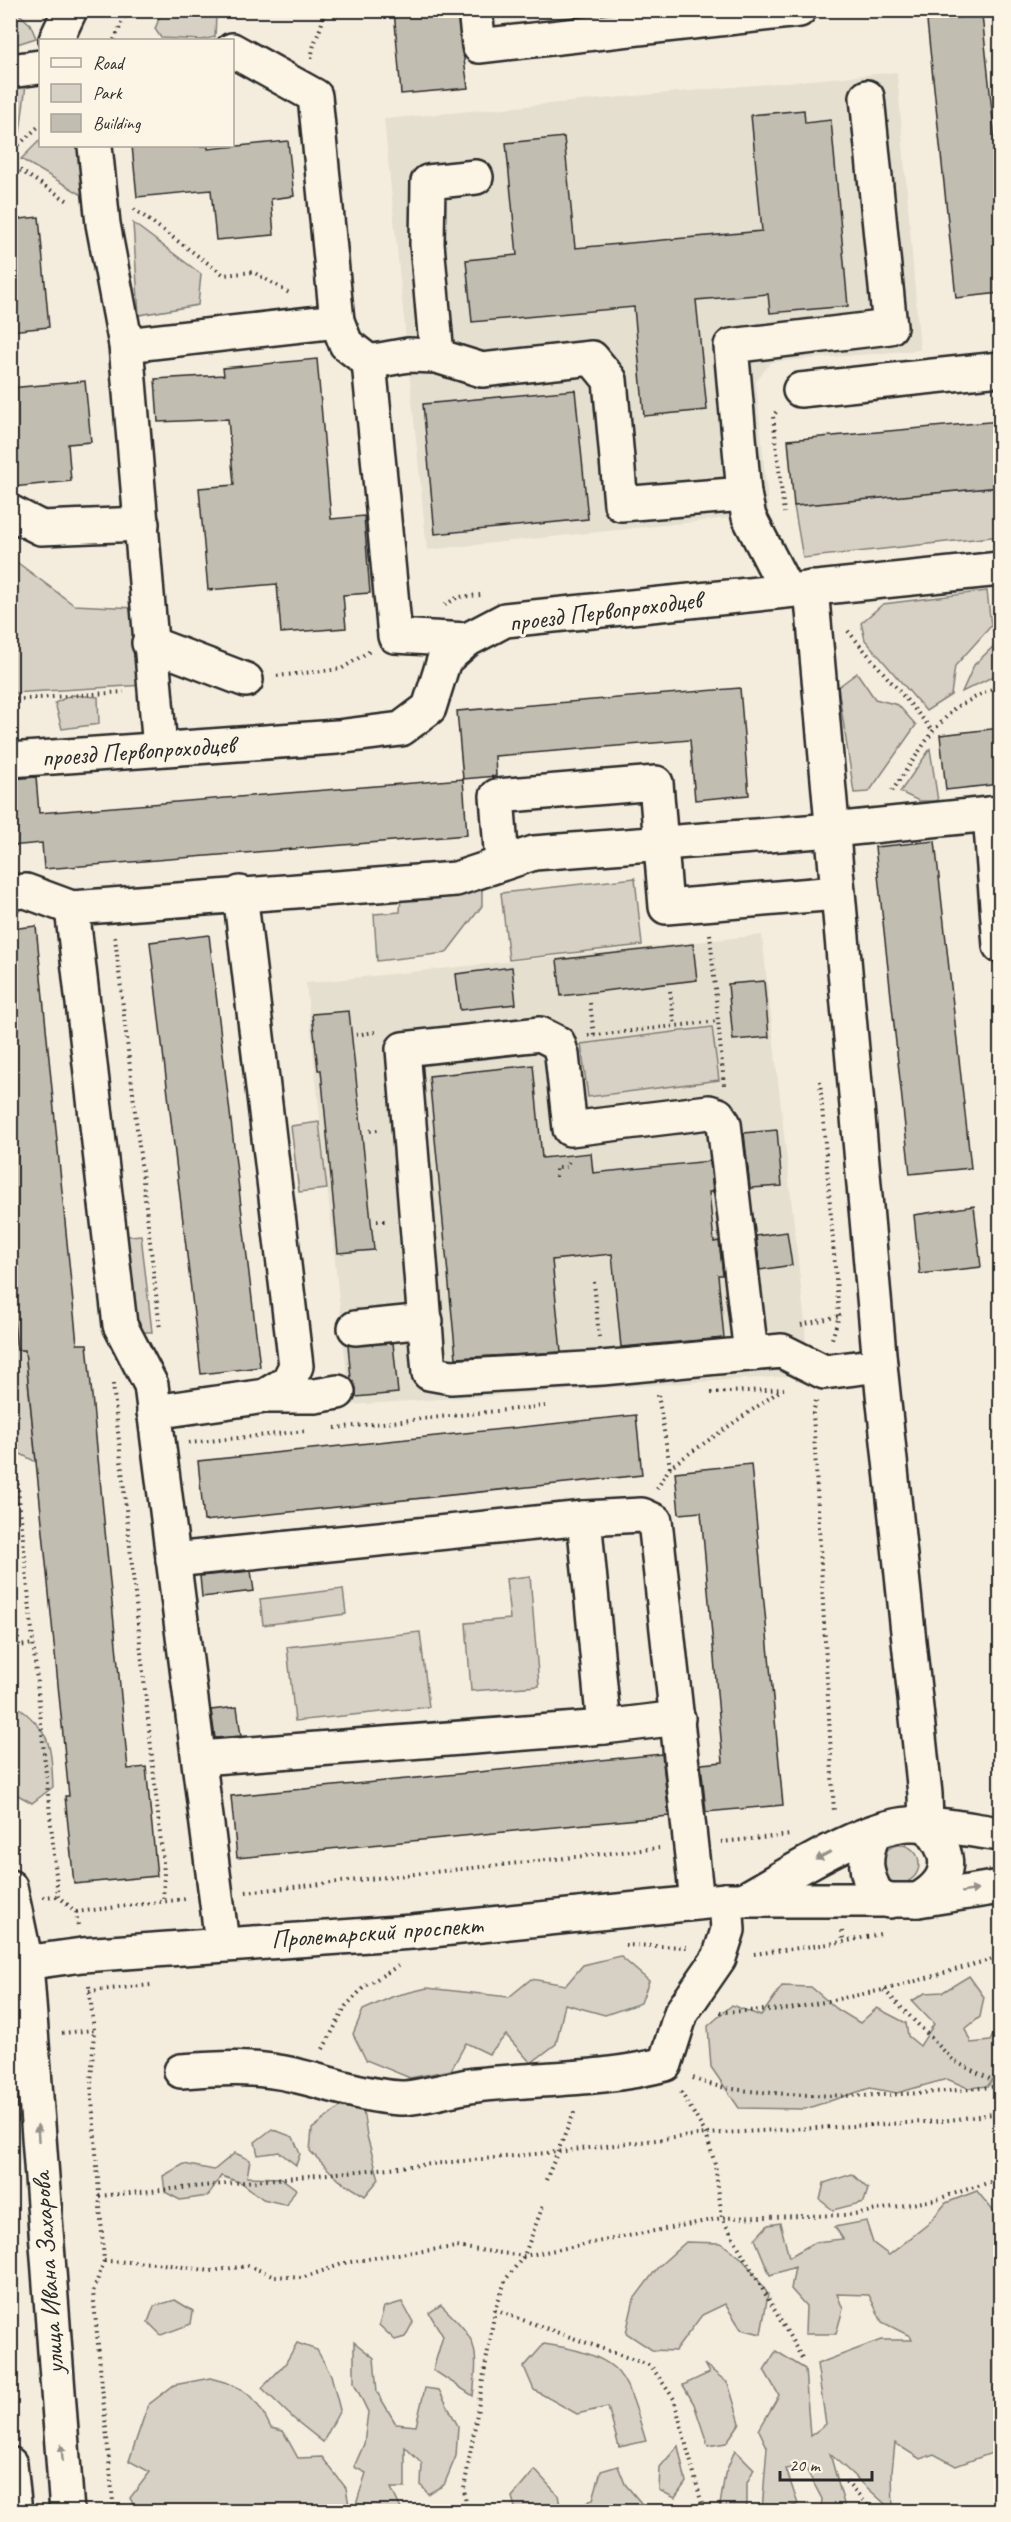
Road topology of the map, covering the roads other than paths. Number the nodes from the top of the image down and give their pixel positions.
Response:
1 (70, 10) edge
2 (475, 10) edge
3 (799, 10) edge
4 (56, 39) edge
5 (234, 51) edge
6 (39, 67) edge
7 (10, 71) edge
8 (867, 97) dead end
9 (96, 147) edge
10 (476, 177) dead end
11 (337, 321) junction
12 (126, 345) junction
13 (437, 356) junction
14 (369, 362) junction
15 (1000, 369) edge
16 (800, 390) dead end
17 (744, 494) junction
18 (10, 512) edge
19 (142, 524) junction
20 (1000, 569) edge
21 (799, 589) junction
22 (467, 640) junction
23 (149, 643) junction
24 (246, 680) dead end
25 (160, 749) junction
26 (10, 760) edge
27 (995, 814) edge
28 (832, 830) junction
29 (661, 843) junction
30 (502, 863) junction
31 (10, 892) edge
32 (837, 893) junction
33 (240, 894) junction
34 (72, 908) junction
35 (1000, 946) edge
36 (426, 1321) junction
37 (355, 1328) dead end
38 (751, 1354) junction
39 (880, 1365) junction
40 (338, 1392) dead end
41 (265, 1396) junction
42 (154, 1412) junction
43 (584, 1518) junction
44 (173, 1560) junction
45 (678, 1718) junction
46 (604, 1726) junction
47 (200, 1758) junction
48 (926, 1824) junction
49 (873, 1834) junction
50 (1000, 1834) edge
51 (10, 1887) edge
52 (1000, 1887) edge
53 (722, 1900) junction
54 (898, 1911) junction
55 (222, 1943) junction
56 (18, 1964) edge
57 (181, 2071) dead end
58 (10, 2464) edge
59 (15, 2511) edge
60 (67, 2511) edge

1 - 4 main road
2 - 3 main road
5 - 11 main road
6 - 7 main road
8 - 17 main road
9 - 12 main road
10 - 13 main road
11 - 12 main road
11 - 14 main road
12 - 19 main road
13 - 14 main road
13 - 17 main road
14 - 22 main road
15 - 16 main road
17 - 21 main road
18 - 19 main road
19 - 23 main road
20 - 21 main road, проезд Первопроходцев
21 - 22 main road, проезд Первопроходцев
21 - 28 main road
22 - 25 main road, проезд Первопроходцев
23 - 24 main road
23 - 25 main road
25 - 26 main road, проезд Первопроходцев
27 - 28 main road
27 - 35 main road
28 - 29 main road
28 - 32 main road
29 - 30 main road
29 - 30 main road
29 - 32 main road
30 - 33 main road
31 - 34 main road
32 - 39 main road
33 - 34 main road
33 - 41 main road
34 - 42 main road
36 - 37 main road
36 - 38 main road
36 - 38 main road
38 - 39 main road
39 - 48 main road
40 - 41 main road
41 - 42 main road
42 - 44 main road
43 - 44 main road
43 - 45 main road
43 - 46 main road
44 - 47 main road
45 - 46 main road
45 - 53 main road
46 - 47 main road
47 - 55 main road
48 - 49 main road, Пролетарский проспект
48 - 50 main road, Пролетарский проспект
48 - 54 main road
49 -> 53 main road, Пролетарский проспект
49 - 54 main road
51 - 56 main road, улица Ивана Захарова
54 -> 52 main road, Пролетарский проспект
53 - 54 main road, Пролетарский проспект
53 - 55 main road, Пролетарский проспект
53 - 57 main road
55 - 56 main road, Пролетарский проспект
60 -> 56 main road, улица Ивана Захарова
58 - 59 main road

